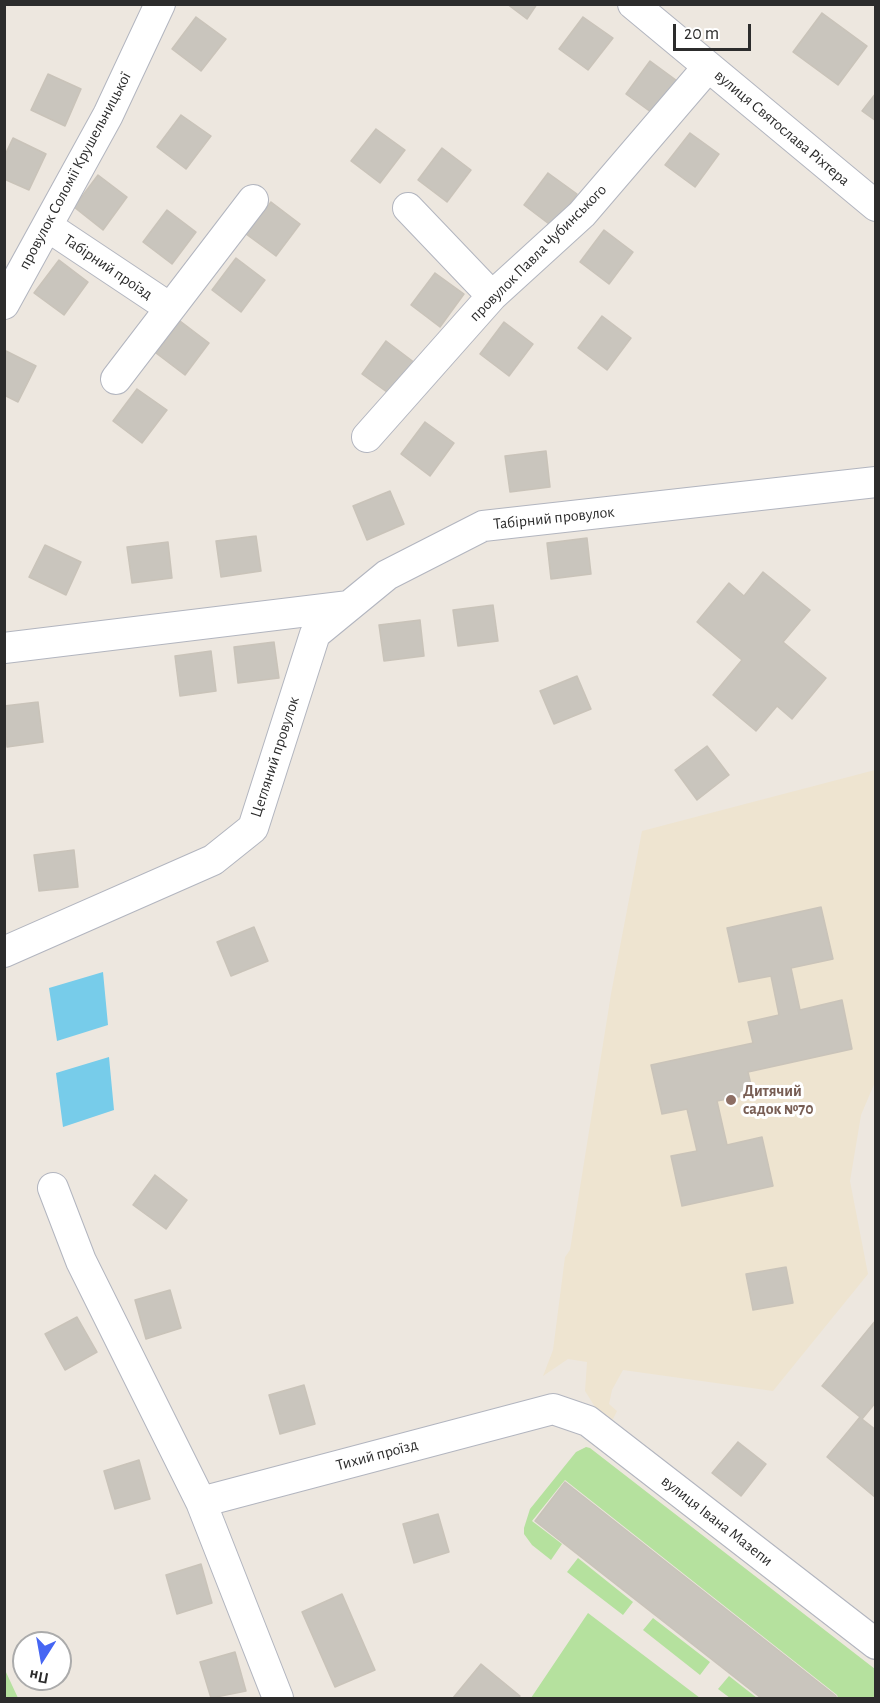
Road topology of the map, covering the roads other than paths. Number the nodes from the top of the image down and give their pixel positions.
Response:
1 (160, 4) edge
2 (633, 4) edge
3 (708, 67) junction
4 (253, 200) dead end
5 (876, 206) edge
6 (408, 208) dead end
7 (47, 226) junction
8 (492, 296) junction
9 (4, 304) edge
10 (170, 308) junction
11 (116, 379) dead end
12 (367, 437) dead end
13 (876, 482) edge
14 (349, 606) junction
15 (4, 648) edge
16 (4, 952) edge
17 (53, 1188) dead end
18 (553, 1409) joint
19 (201, 1502) junction
20 (876, 1644) edge
21 (278, 1698) edge

1 - 7 street, провулок Соломії Крушельницької
2 - 3 street, вулиця Святослава Ріхтера
3 - 5 street, вулиця Святослава Ріхтера
3 - 8 street, провулок Павла Чубинського
4 - 10 street, Табірний проїзд
6 - 8 street
7 - 9 street, провулок Соломії Крушельницької
7 - 10 street, Табірний проїзд
8 - 12 street, провулок Павла Чубинського
10 - 11 street, Табірний проїзд
13 - 14 street, Табірний провулок
14 - 15 street
14 - 16 street, Цегляний провулок
17 - 19 street
18 - 19 street, Тихий проїзд
18 - 20 street, вулиця Івана Мазепи
19 - 21 street

